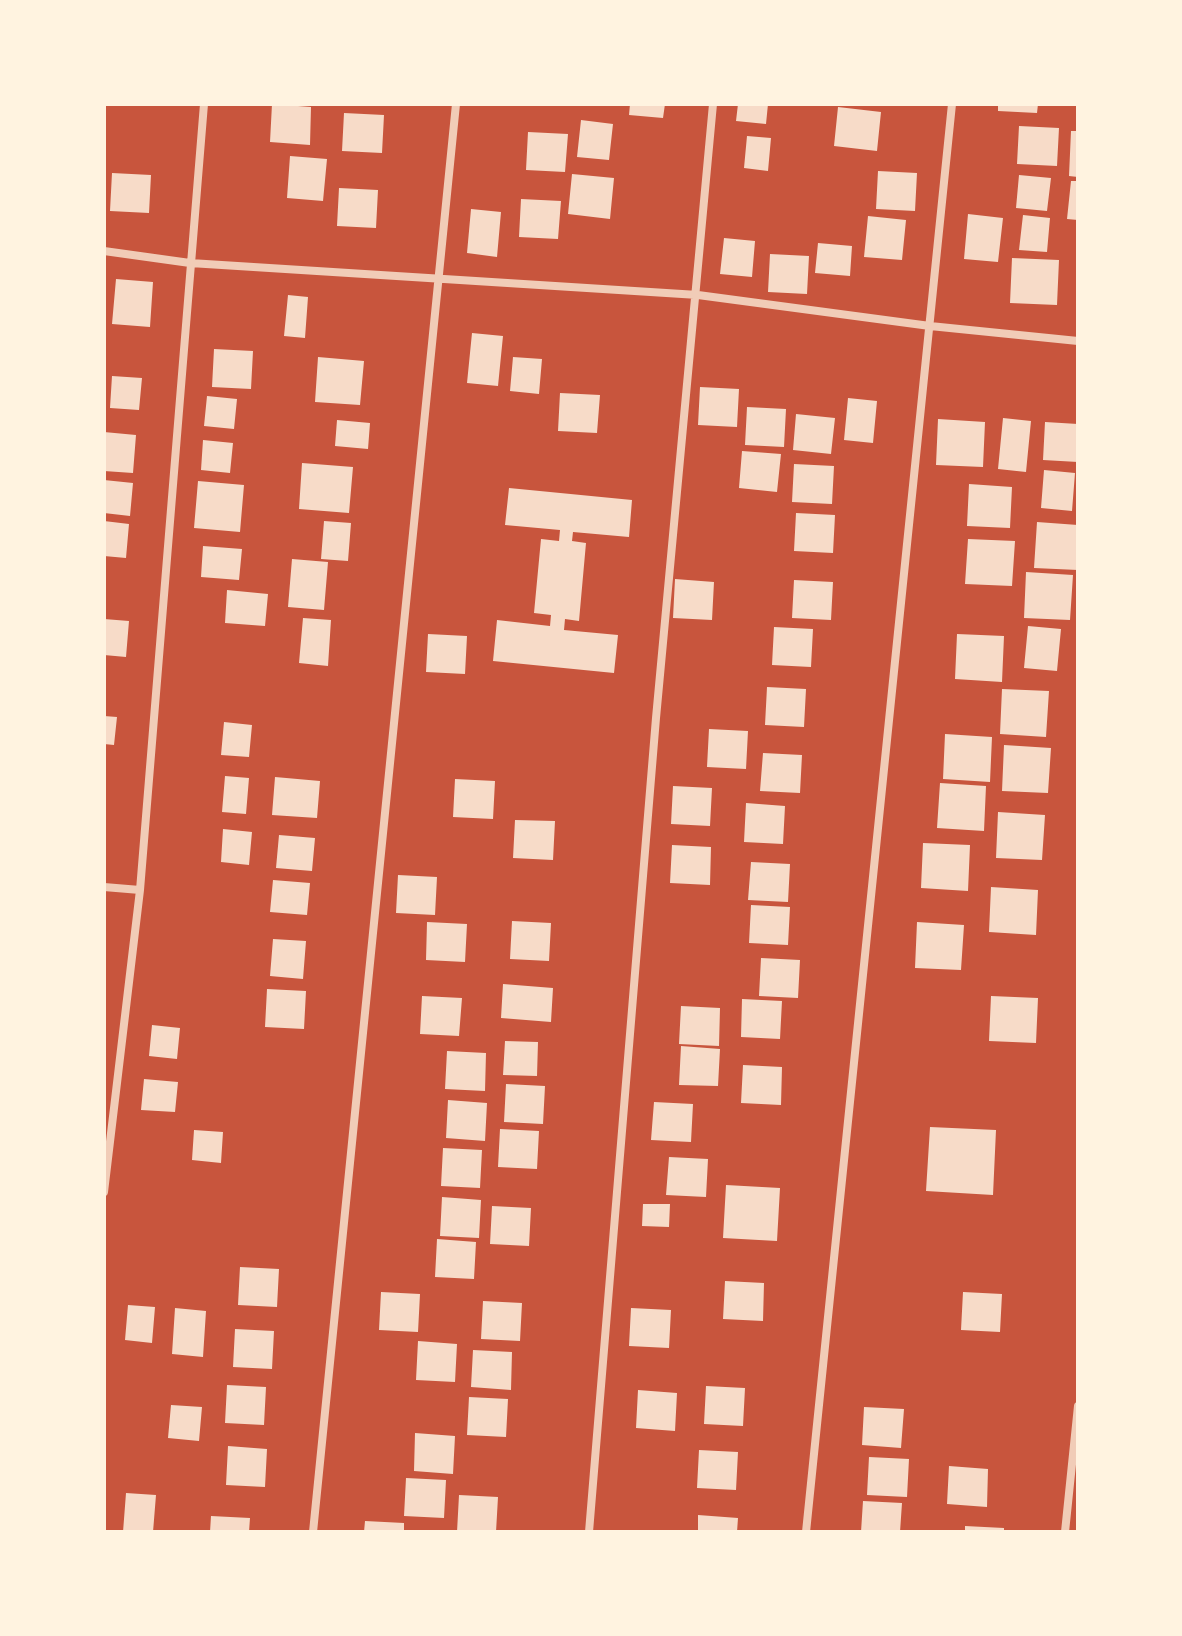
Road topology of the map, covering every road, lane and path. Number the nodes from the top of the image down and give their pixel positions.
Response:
1 (204, 104) edge
2 (456, 104) edge
3 (713, 104) edge
4 (952, 104) edge
5 (104, 251) edge
6 (190, 263) junction
7 (437, 280) junction
8 (698, 295) junction
9 (930, 326) junction
10 (1078, 341) edge
11 (104, 887) edge
12 (140, 890) junction
13 (104, 1192) edge
14 (1078, 1406) edge
15 (313, 1532) edge
16 (589, 1532) edge
17 (806, 1532) edge
18 (1065, 1532) edge

1 - 6 street
2 - 7 street
3 - 8 street
4 - 9 street
5 - 6 street
6 - 7 street
6 - 12 street
7 - 8 street
7 - 15 street
8 - 9 street
8 - 16 street
9 - 10 street
9 - 17 street
11 - 12 street
12 - 13 street
14 - 18 street

